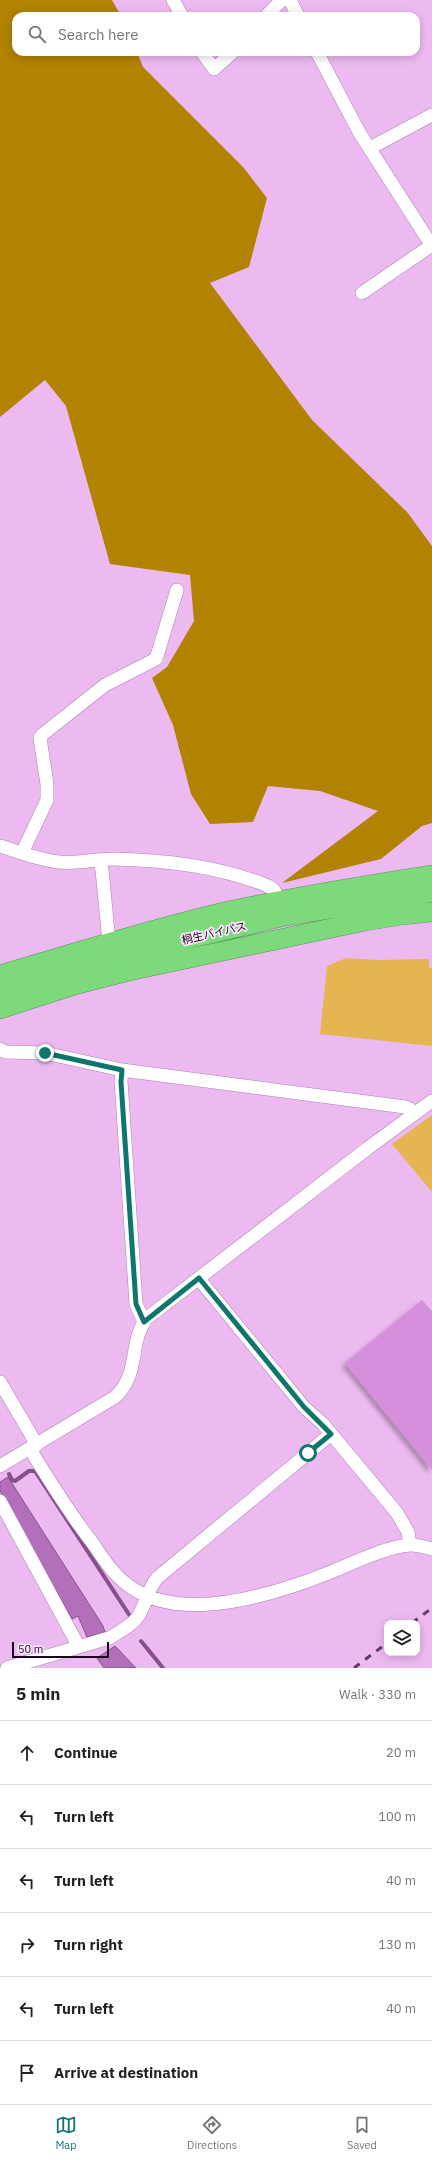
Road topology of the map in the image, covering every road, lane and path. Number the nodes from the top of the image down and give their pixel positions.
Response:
1 (173, 0) edge
2 (282, 0) edge
3 (290, 0) edge
4 (180, 12) edge
5 (270, 12) edge
6 (296, 12) edge
7 (204, 56) edge
8 (229, 56) edge
9 (319, 56) edge
10 (432, 115) edge
11 (370, 148) junction
12 (428, 230) edge
13 (432, 245) edge
14 (362, 293) dead end
15 (177, 590) dead end
16 (0, 846) edge
17 (22, 852) junction
18 (99, 860) junction
19 (432, 863) edge
20 (432, 875) edge
21 (432, 892) edge
22 (322, 893) junction
23 (279, 901) junction
24 (432, 912) edge
25 (109, 942) junction
26 (0, 975) edge
27 (0, 993) edge
28 (0, 1009) edge
29 (2, 1054) edge
30 (122, 1070) junction
31 (431, 1104) edge
32 (414, 1114) junction
33 (199, 1278) junction
34 (144, 1322) junction
35 (0, 1382) edge
36 (331, 1434) junction
37 (33, 1447) junction
38 (0, 1466) edge
39 (0, 1501) edge
40 (410, 1545) junction
41 (432, 1549) edge
42 (147, 1595) junction
43 (82, 1646) junction
44 (7, 1668) edge

1 - 4 street
2 - 5 street
3 - 6 street
7 - 8 street
9 - 11 street
10 - 11 street
11 - 12 street
12 - 13 street
13 - 14 street
15 - 17 street
16 - 17 street
17 - 18 street
18 - 23 street
18 - 25 street
19 - 22 highway
20 - 22 highway, 桐生バイパス
21 - 27 highway, 桐生バイパス
22 - 23 highway, 桐生バイパス
23 - 25 highway, 桐生バイパス
24 - 28 highway
25 - 26 highway, 桐生バイパス
29 - 30 street
30 - 32 street
30 - 34 street
31 - 32 street
32 - 33 street
33 - 34 street
33 - 36 street
34 - 37 street
35 - 37 street
36 - 40 street
36 - 42 street
37 - 38 street
37 - 42 street
39 - 43 street
40 - 41 street
40 - 42 street
42 - 43 street
43 - 44 street

